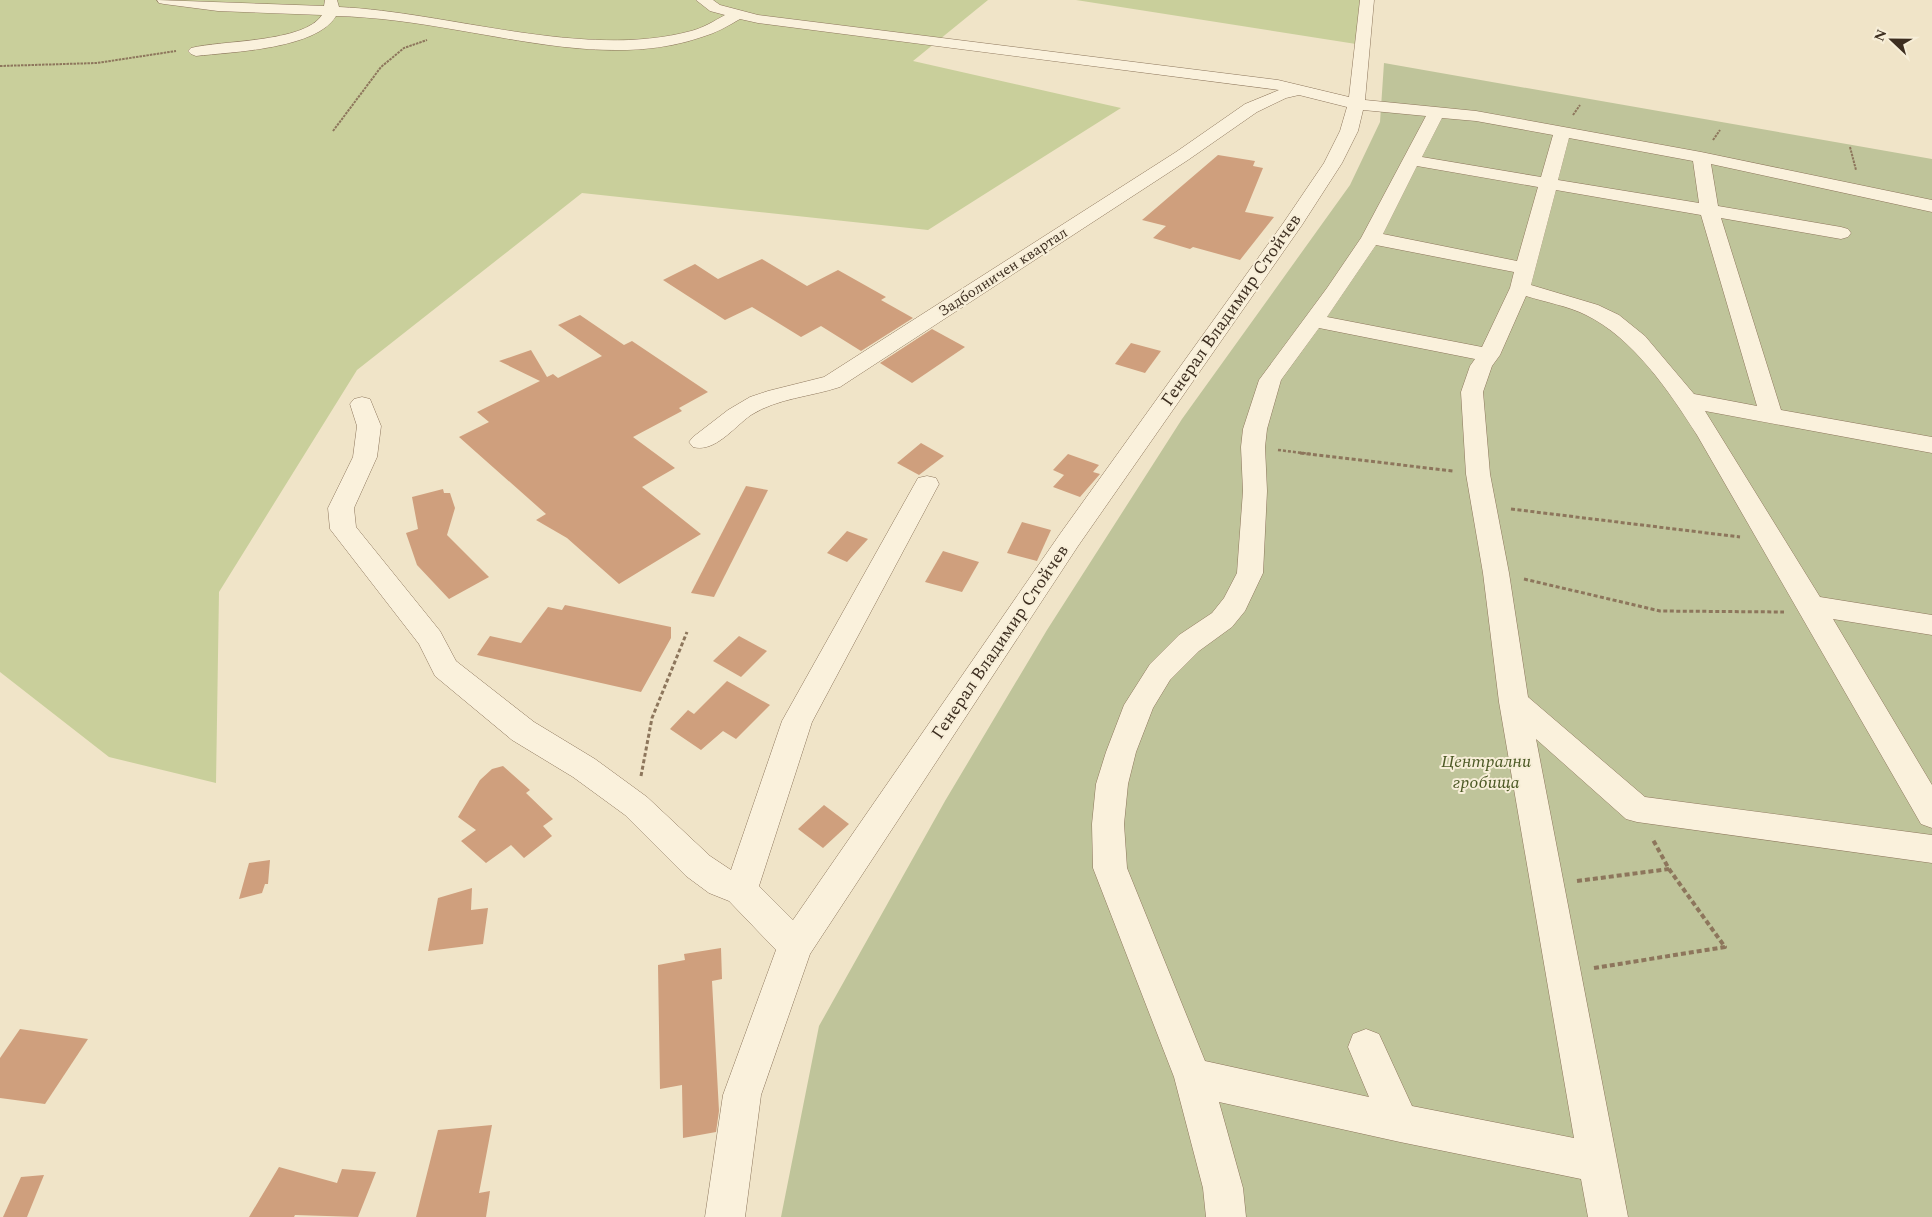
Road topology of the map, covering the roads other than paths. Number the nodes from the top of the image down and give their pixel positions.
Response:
1 (164, 0) edge
2 (703, 0) edge
3 (1367, 0) edge
4 (330, 6) edge
5 (427, 8) dead end
6 (736, 15) junction
7 (415, 18) junction
8 (196, 52) road end
9 (1300, 90) junction
10 (1356, 104) junction
11 (1437, 111) junction
12 (1562, 132) junction
13 (1701, 157) junction
14 (1411, 160) junction
15 (1549, 184) junction
16 (1932, 206) edge
17 (1710, 210) junction
18 (1841, 233) dead end
19 (1371, 238) junction
20 (1522, 278) junction
21 (1314, 321) junction
22 (1489, 355) junction
23 (1686, 400) junction
24 (362, 404) dead end
25 (1771, 414) junction
26 (701, 442) dead end
27 (1932, 445) edge
28 (927, 484) dead end
29 (1813, 609) junction
30 (1932, 625) edge
31 (1514, 702) junction
32 (1932, 814) edge
33 (1932, 849) edge
34 (741, 890) junction
35 (795, 946) junction
36 (1366, 1047) dead end
37 (1194, 1077) junction
38 (1400, 1123) junction
39 (1598, 1163) junction
40 (726, 1217) edge
41 (1226, 1217) edge
42 (1608, 1217) edge

1 - 4 street
2 - 6 street
3 - 10 street, Генерал Владимир Стойчев
4 - 7 street
4 - 8 street
5 - 7 street
6 - 7 street
6 - 9 street
9 - 10 street
9 - 26 street, Задболничен квартал
10 - 11 street
10 - 35 street, Генерал Владимир Стойчев
11 - 12 street
11 - 14 street
12 - 13 street
12 - 15 street
13 - 16 street
13 - 17 street
14 - 15 street
14 - 19 street
15 - 17 street
15 - 20 street
17 - 18 street
17 - 25 street
19 - 20 street
19 - 21 street
20 - 22 street
20 - 23 street
21 - 22 street
21 - 37 street
22 - 31 street
23 - 25 street
23 - 29 street
24 - 34 street
25 - 27 street
28 - 34 street
29 - 30 street
29 - 32 street
31 - 33 street
31 - 39 street
34 - 35 street
35 - 40 street, Генерал Владимир Стойчев
36 - 38 street
37 - 38 street
37 - 41 street
38 - 39 street
39 - 42 street

